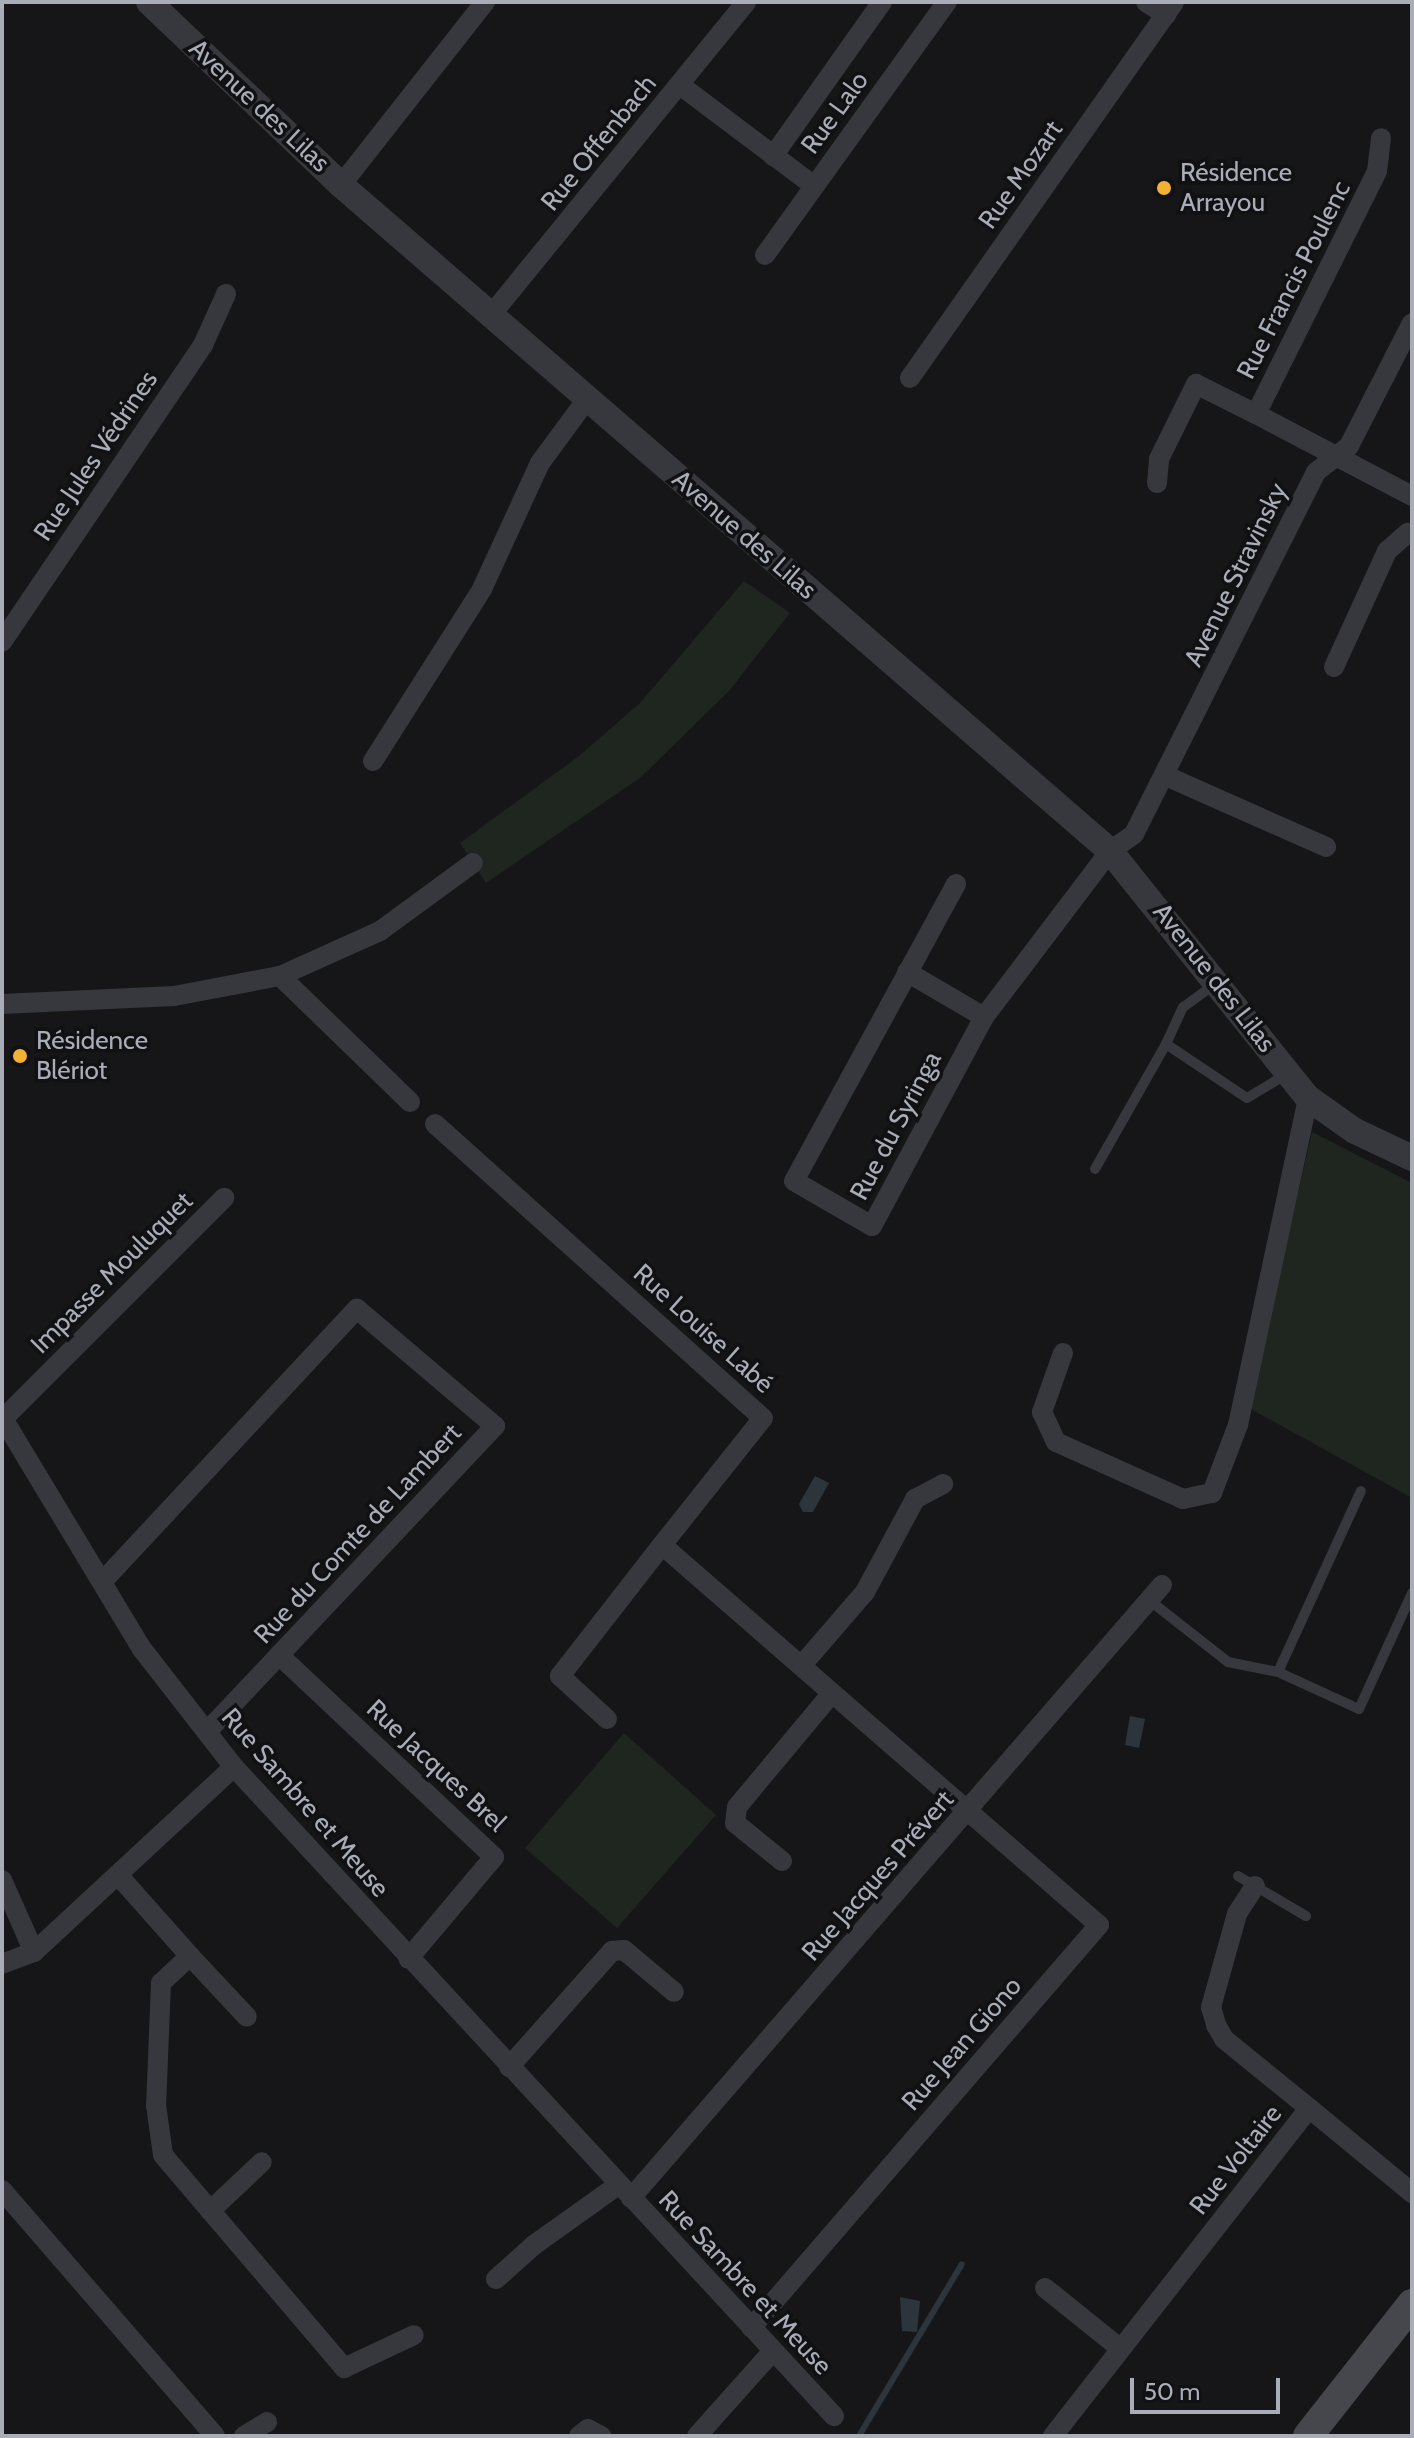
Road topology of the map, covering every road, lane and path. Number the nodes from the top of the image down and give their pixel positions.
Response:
1 (149, 2) edge
2 (485, 2) edge
3 (746, 2) edge
4 (882, 2) edge
5 (947, 2) edge
6 (1146, 2) edge
7 (1170, 8) edge
8 (680, 85) junction
9 (1381, 138) dead end
10 (773, 156) junction
11 (341, 185) junction
12 (814, 186) junction
13 (765, 255) dead end
14 (226, 294) dead end
15 (491, 315) junction
16 (1412, 323) edge
17 (910, 378) dead end
18 (587, 399) junction
19 (1256, 414) junction
20 (1335, 457) junction
21 (1157, 483) dead end
22 (1412, 496) edge
23 (1411, 531) edge
24 (2, 642) edge
25 (1334, 667) dead end
26 (373, 761) dead end
27 (1166, 776) junction
28 (1326, 847) dead end
29 (1110, 851) junction
30 (473, 863) dead end
31 (956, 884) dead end
32 (907, 972) junction
33 (280, 976) junction
34 (1217, 983) junction
35 (2, 1004) edge
36 (984, 1017) junction
37 (1166, 1044) junction
38 (1288, 1073) junction
39 (1308, 1098) junction
40 (410, 1102) dead end
41 (435, 1124) dead end
42 (1412, 1158) edge
43 (1095, 1169) dead end
44 (224, 1198) dead end
45 (1063, 1353) dead end
46 (2, 1418) edge
47 (943, 1484) dead end
48 (1361, 1491) dead end
49 (662, 1545) junction
50 (102, 1582) junction
51 (1155, 1593) joint
52 (1412, 1593) edge
53 (279, 1655) junction
54 (802, 1665) junction
55 (1278, 1672) junction
56 (832, 1693) junction
57 (607, 1719) dead end
58 (207, 1732) junction
59 (234, 1767) junction
60 (968, 1811) junction
61 (782, 1861) dead end
62 (118, 1875) junction
63 (2, 1880) edge
64 (1247, 1881) joint
65 (1306, 1916) dead end
66 (34, 1952) junction
67 (190, 1956) junction
68 (408, 1959) junction
69 (2, 1964) edge
70 (674, 1992) dead end
71 (247, 2017) dead end
72 (509, 2067) junction
73 (1309, 2108) junction
74 (262, 2162) dead end
75 (2, 2190) edge
76 (624, 2191) junction
77 (1412, 2193) edge
78 (210, 2211) junction
79 (496, 2279) dead end
80 (1045, 2288) dead end
81 (1412, 2304) edge
82 (751, 2328) junction
83 (414, 2335) dead end
84 (1121, 2349) junction
85 (772, 2352) junction
86 (834, 2416) dead end
87 (267, 2422) dead end
88 (215, 2436) edge
89 (244, 2436) edge
90 (579, 2436) edge
91 (601, 2436) edge
92 (697, 2436) edge
93 (1053, 2436) edge
94 (1308, 2436) edge

1 - 11 street, Avenue des Lilas
2 - 11 street
3 - 8 street, Rue Offenbach
4 - 10 street, Rue Lalo
5 - 12 street, Rue Lalo
6 - 7 street
7 - 17 street, Rue Mozart
8 - 10 street
8 - 15 street, Rue Offenbach
9 - 19 street, Rue Francis Poulenc
10 - 12 street
11 - 15 street, Avenue des Lilas
12 - 13 street, Rue Lalo
14 - 24 street, Rue Jules Védrines
15 - 18 street, Avenue des Lilas
16 - 20 street, Avenue Stravinsky
18 - 26 street
18 - 29 street, Avenue des Lilas
19 - 20 street
19 - 21 street, Rue Francis Poulenc
20 - 22 street
20 - 27 street, Avenue Stravinsky
23 - 25 street
27 - 28 street
27 - 29 street, Avenue Stravinsky
29 - 34 street, Avenue des Lilas
29 - 36 street, Rue du Syringa
30 - 33 street
31 - 32 street, Rue du Syringa
32 - 36 street
32 - 36 street, Rue du Syringa
33 - 35 street
33 - 40 street
34 - 37 lane
34 - 38 street, Avenue des Lilas
37 - 38 lane
37 - 43 lane
38 - 39 street, Avenue des Lilas
39 - 42 street, Avenue des Lilas
39 - 45 street
41 - 49 street, Rue Louise Labé
44 - 46 street, Impasse Mouluquet
46 - 50 street, Rue Sambre et Meuse
47 - 54 street
48 - 55 lane
49 - 54 street
49 - 57 street
50 - 53 street, Rue du Comte de Lambert
50 - 58 street, Rue Sambre et Meuse
51 - 55 lane
51 - 60 street, Rue Jacques Prévert
52 - 55 lane
53 - 58 street, Rue du Comte de Lambert
53 - 68 street, Rue Jacques Brel
54 - 56 street
56 - 60 street
56 - 61 street
58 - 59 street, Rue Sambre et Meuse
59 - 62 street
59 - 68 street, Rue Sambre et Meuse
60 - 76 street, Rue Jacques Prévert
60 - 82 street, Rue Jean Giono
62 - 66 street
62 - 67 street
63 - 66 street
64 - 65 lane
64 - 73 street
66 - 69 street
67 - 71 street
67 - 78 street
68 - 72 street, Rue Sambre et Meuse
70 - 72 street
72 - 76 street, Rue Sambre et Meuse
73 - 77 street, Rue Voltaire
73 - 84 street, Rue Voltaire
74 - 78 street
75 - 88 street
76 - 79 street
76 - 82 street, Rue Sambre et Meuse
78 - 83 street
80 - 84 street
81 - 94 main road
82 - 85 street, Rue Sambre et Meuse
84 - 93 street, Rue Voltaire
85 - 86 street, Rue Sambre et Meuse
85 - 92 street
87 - 89 street
90 - 91 street

